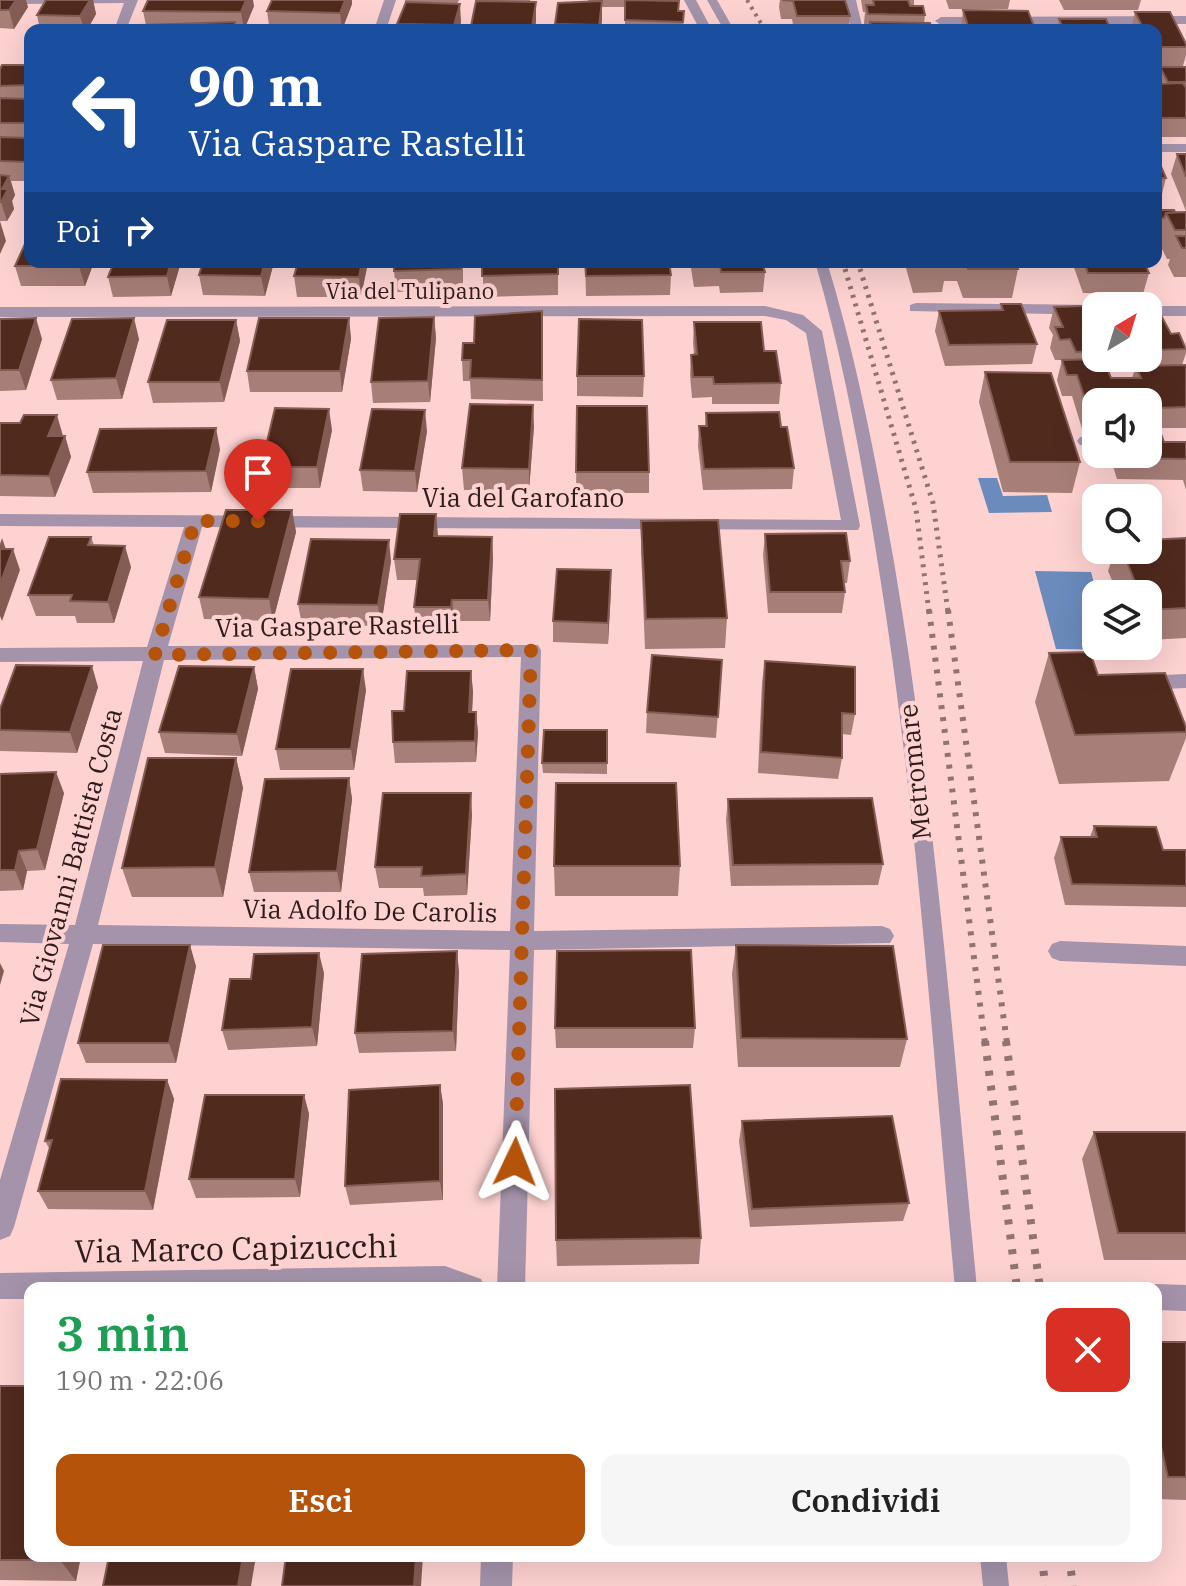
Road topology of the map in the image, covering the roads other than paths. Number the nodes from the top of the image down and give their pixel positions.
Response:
1 (23, 0) edge
2 (123, 0) edge
3 (132, 0) edge
4 (390, 0) edge
5 (690, 0) edge
6 (712, 0) edge
7 (850, 0) edge
8 (941, 20) edge
9 (1186, 20) edge
10 (122, 24) edge
11 (382, 24) edge
12 (703, 24) edge
13 (726, 24) edge
14 (856, 24) edge
15 (1162, 148) edge
16 (1186, 148) edge
17 (822, 268) edge
18 (916, 308) dead end
19 (1082, 310) edge
20 (1162, 311) edge
21 (1186, 311) edge
22 (0, 312) edge
23 (0, 520) edge
24 (195, 521) junction
25 (851, 526) joint
26 (0, 655) edge
27 (155, 655) junction
28 (1186, 681) edge
29 (1122, 684) edge
30 (0, 933) edge
31 (84, 934) junction
32 (882, 936) dead end
33 (521, 941) junction
34 (1060, 951) dead end
35 (1186, 956) edge
36 (0, 1227) edge
37 (254, 1282) edge
38 (454, 1282) edge
39 (511, 1282) edge
40 (965, 1282) edge
41 (0, 1286) edge
42 (24, 1286) edge
43 (1162, 1297) edge
44 (1186, 1298) edge
45 (497, 1562) edge
46 (994, 1562) edge
47 (496, 1586) edge
48 (996, 1586) edge

1 - 2 street
3 - 10 street
4 - 11 street
5 - 12 street
6 - 13 lane
7 - 14 street
8 - 9 street
15 - 16 street
17 - 40 lane, Metromare
18 - 19 street
20 - 21 street
22 - 25 street, Via del Tulipano
23 - 24 street, Via del Garofano
24 - 25 street, Via del Garofano
24 - 27 street, Via Giovanni Battista Costa
26 - 27 street, Via Gaspare Rastelli
27 - 31 street, Via Giovanni Battista Costa
27 - 33 street, Via Gaspare Rastelli
28 - 29 street
30 - 31 street, Via Adolfo De Carolis
31 - 33 street, Via Adolfo De Carolis
31 - 36 street, Via Giovanni Battista Costa
32 - 33 street, Via Adolfo De Carolis
33 - 39 street
34 - 35 street
37 - 38 street, Via Marco Capizucchi
41 - 42 street, Via Marco Capizucchi
43 - 44 street
45 - 47 street
46 - 48 lane

